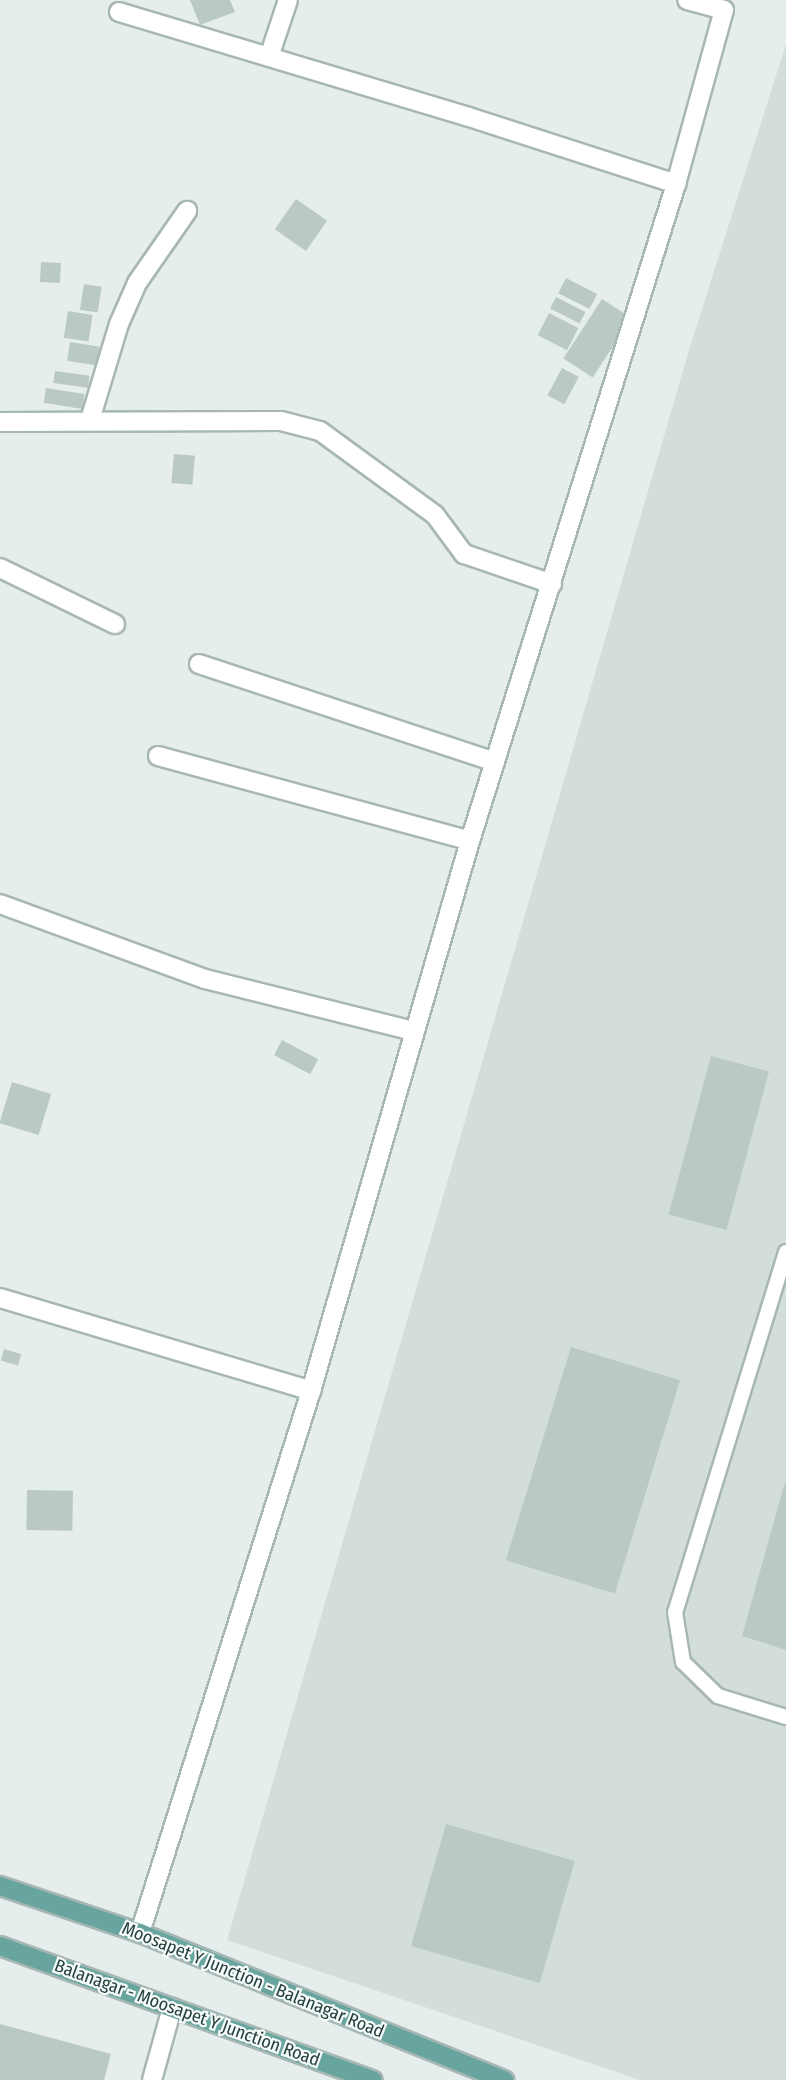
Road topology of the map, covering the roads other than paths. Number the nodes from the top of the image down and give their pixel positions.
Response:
1 (288, 0) edge
2 (687, 0) edge
3 (119, 12) dead end
4 (270, 57) junction
5 (676, 184) junction
6 (187, 211) dead end
7 (90, 420) junction
8 (0, 422) edge
9 (0, 568) edge
10 (552, 584) junction
11 (115, 624) dead end
12 (199, 664) dead end
13 (158, 756) dead end
14 (495, 762) junction
15 (470, 841) junction
16 (0, 904) edge
17 (414, 1031) junction
18 (786, 1252) edge
19 (783, 1273) edge
20 (0, 1298) edge
21 (311, 1391) junction
22 (786, 1717) edge
23 (0, 1886) edge
24 (140, 1933) junction
25 (0, 1946) edge
26 (172, 2008) junction
27 (152, 2080) edge
28 (373, 2080) edge
29 (504, 2080) edge

1 - 4 street
2 - 5 street
3 - 4 street
4 - 5 street
5 - 10 street
6 - 7 street
7 - 8 street
7 - 10 street
9 - 11 street
10 - 14 street
12 - 14 street
13 - 15 street
14 - 15 street
15 - 17 street
16 - 17 street
17 - 21 street
18 - 19 lane
19 - 22 lane
20 - 21 street
21 - 24 street
23 - 24 main road, Moosapet Y Junction - Balanagar Road
24 - 29 main road, Moosapet Y Junction - Balanagar Road
25 - 26 main road, Balanagar - Moosapet Y Junction Road
26 - 27 street
26 - 28 main road, Balanagar - Moosapet Y Junction Road

